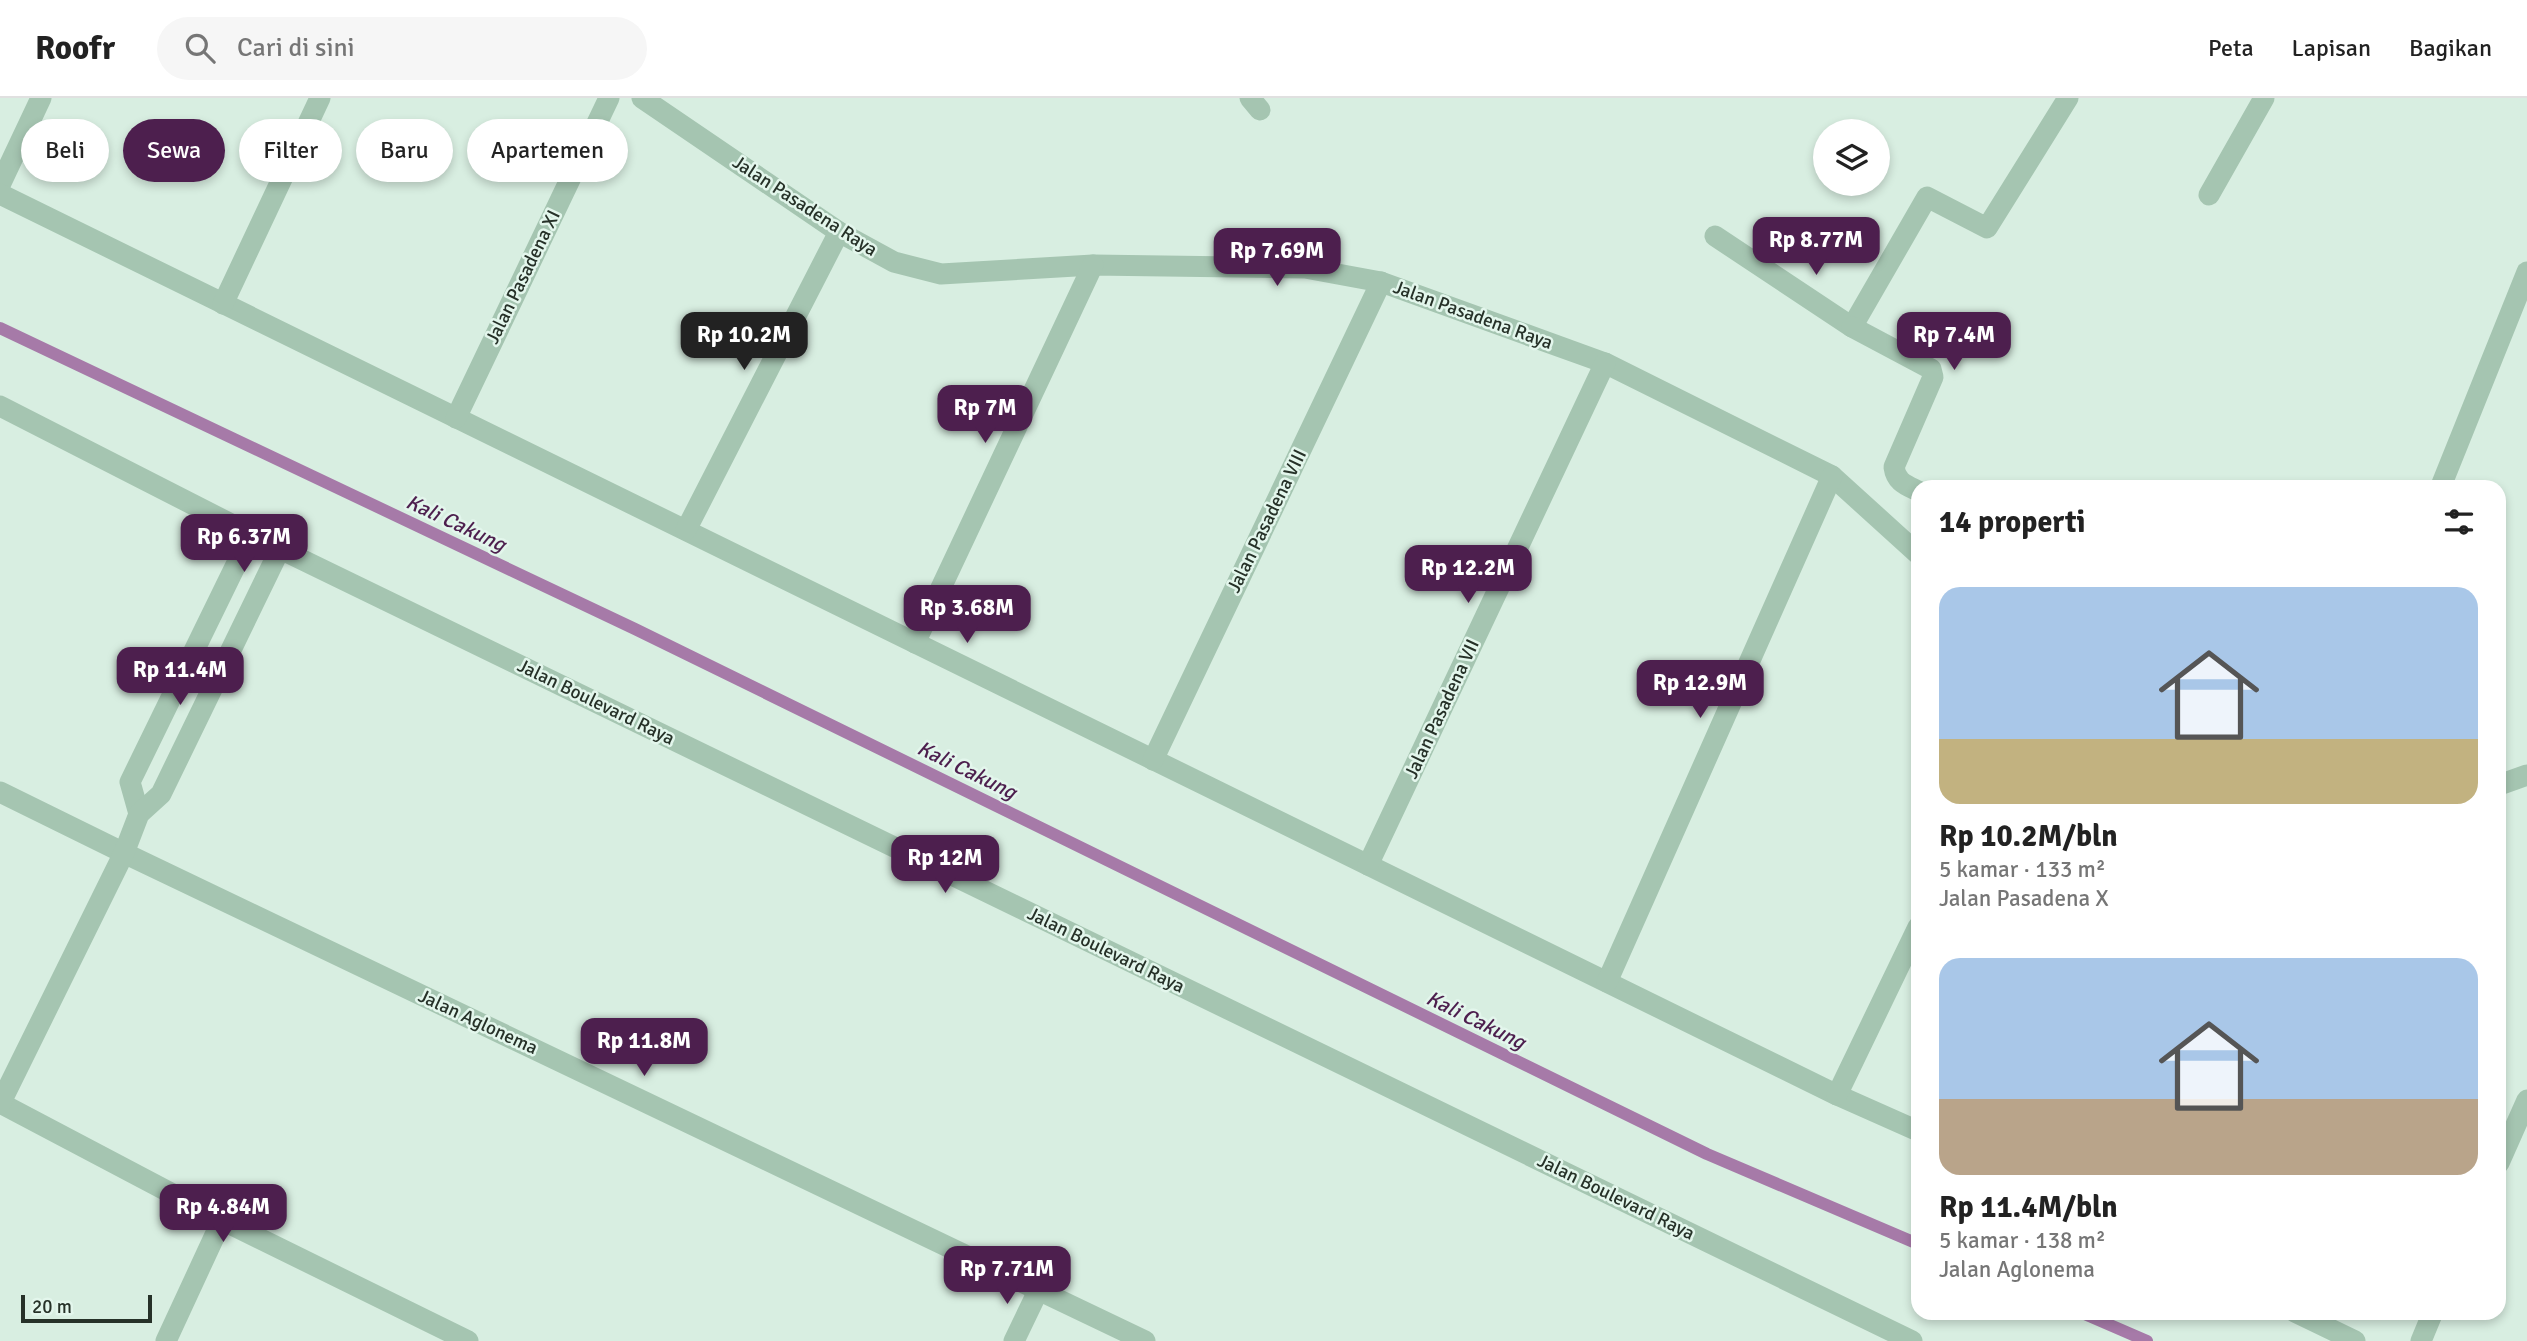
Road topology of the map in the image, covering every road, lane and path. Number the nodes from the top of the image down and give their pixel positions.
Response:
1 (41, 98) edge
2 (320, 98) edge
3 (609, 98) edge
4 (642, 98) edge
5 (2068, 98) edge
6 (2264, 98) edge
7 (0, 185) edge
8 (0, 194) edge
9 (2209, 195) dead end
10 (839, 232) junction
11 (1715, 236) dead end
12 (1093, 265) junction
13 (2527, 272) edge
14 (1381, 282) junction
15 (223, 304) junction
16 (1852, 327) junction
17 (1605, 363) junction
18 (0, 406) edge
19 (456, 418) junction
20 (1832, 476) junction
21 (2443, 480) edge
22 (1911, 488) edge
23 (686, 530) junction
24 (251, 534) junction
25 (1911, 548) edge
26 (280, 549) junction
27 (915, 643) junction
28 (1153, 760) junction
29 (2527, 775) edge
30 (2506, 782) edge
31 (0, 792) edge
32 (139, 814) junction
33 (124, 853) junction
34 (1368, 865) junction
35 (1911, 942) edge
36 (1607, 982) junction
37 (1837, 1095) junction
38 (2527, 1100) edge
39 (0, 1103) edge
40 (1911, 1128) edge
41 (2506, 1147) edge
42 (222, 1220) junction
43 (1039, 1289) junction
44 (2312, 1320) edge
45 (2430, 1320) edge
46 (456, 1338) edge
47 (166, 1341) edge
48 (1014, 1341) edge
49 (1145, 1341) edge
50 (1912, 1341) edge
51 (2355, 1341) edge
52 (2421, 1341) edge

1 - 7 street
2 - 15 street
3 - 19 street, Jalan Pasadena XI
4 - 10 street, Jalan Pasadena Raya
5 - 16 street
6 - 9 street
8 - 15 street
10 - 12 street, Jalan Pasadena Raya
10 - 23 street
11 - 16 street
12 - 14 street, Jalan Pasadena Raya
12 - 27 street
13 - 21 street
14 - 17 street, Jalan Pasadena Raya
14 - 28 street, Jalan Pasadena VIII
15 - 19 street
16 - 22 street
17 - 20 street, Jalan Pasadena Raya
17 - 34 street, Jalan Pasadena VII
18 - 24 street, Jalan Boulevard Raya
19 - 23 street
20 - 25 street, Jalan Pasadena Raya
20 - 36 street
23 - 27 street
24 - 26 street, Jalan Boulevard Raya
24 - 32 street
26 - 32 street
26 - 50 street, Jalan Boulevard Raya
27 - 28 street
28 - 34 street
29 - 30 street
31 - 33 street, Jalan Aglonema
32 - 33 street
33 - 39 street
33 - 43 street, Jalan Aglonema
34 - 36 street
35 - 37 street
36 - 37 street
37 - 40 street
38 - 41 street
39 - 42 street
42 - 46 street
42 - 47 street
43 - 48 street
43 - 49 street, Jalan Aglonema
44 - 51 street
45 - 52 street

